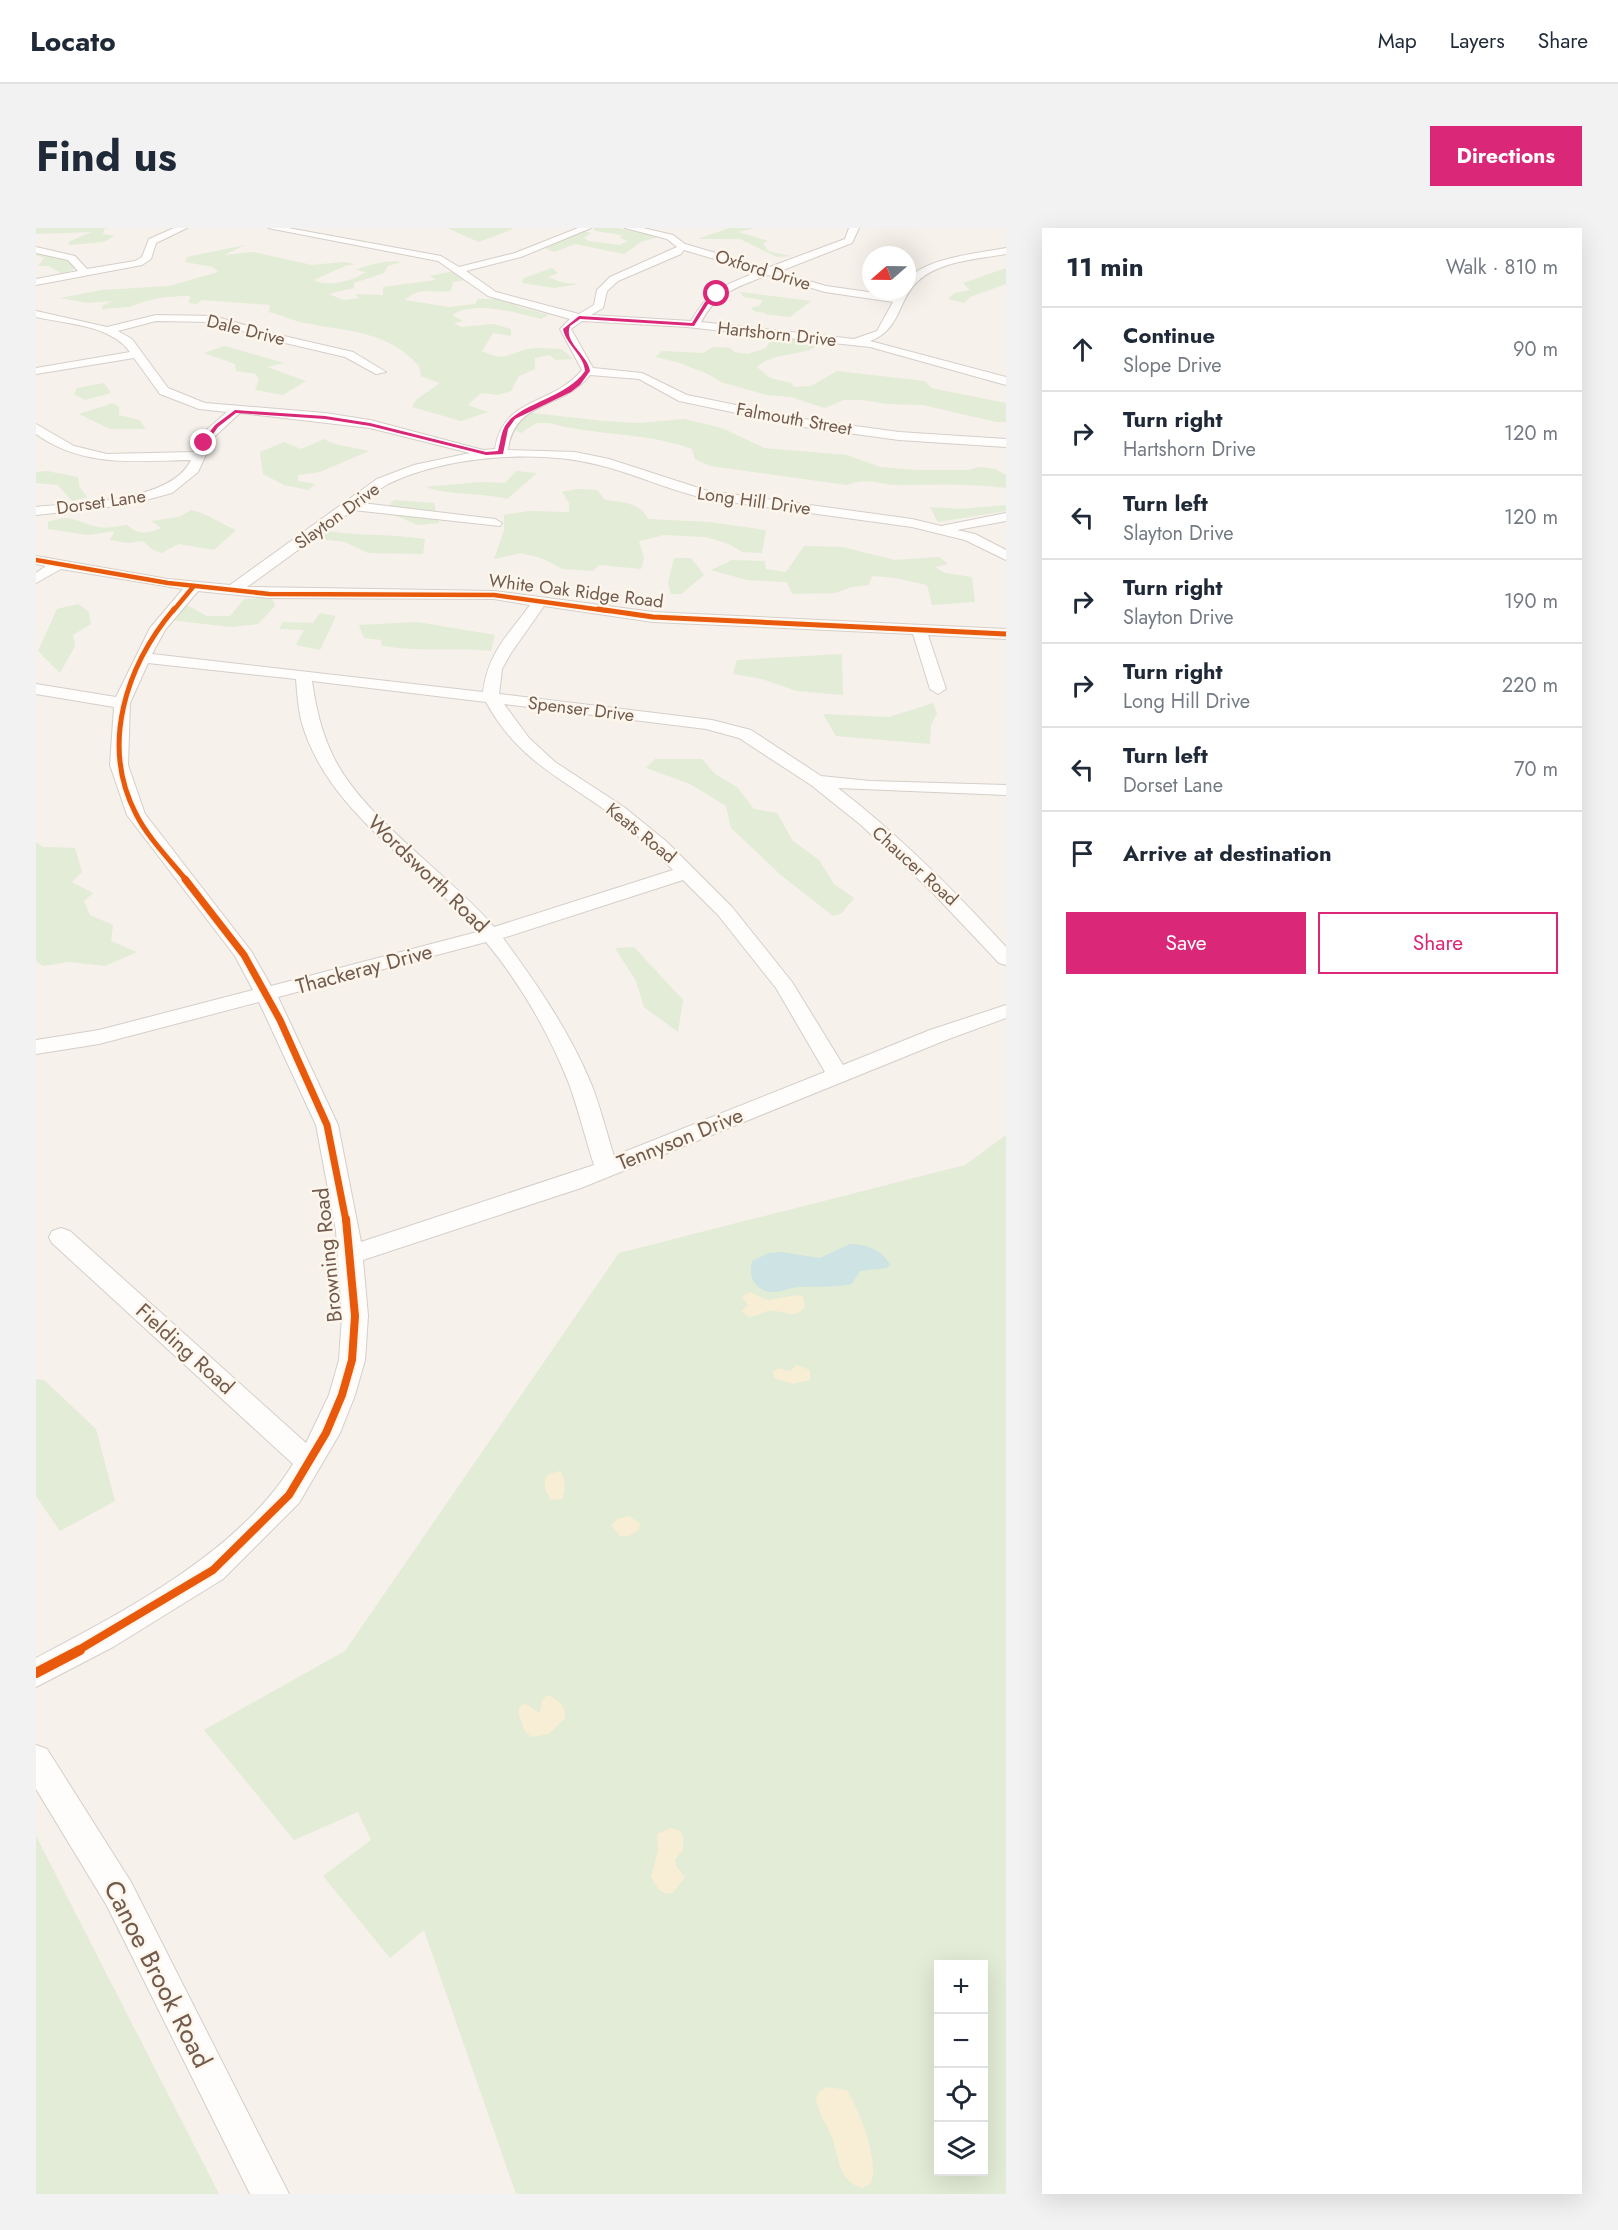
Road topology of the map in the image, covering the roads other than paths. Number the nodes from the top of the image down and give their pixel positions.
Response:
1 (182, 228) edge
2 (273, 228) edge
3 (586, 228) edge
4 (630, 228) edge
5 (854, 228) edge
6 (682, 246) junction
7 (36, 250) edge
8 (1006, 251) edge
9 (459, 270) junction
10 (764, 271) junction
11 (84, 272) junction
12 (916, 277) edge
13 (36, 282) edge
14 (862, 292) edge
15 (900, 300) edge
16 (36, 314) edge
17 (579, 317) junction
18 (694, 325) junction
19 (107, 330) junction
20 (880, 333) junction
21 (856, 342) junction
22 (890, 347) junction
23 (138, 354) junction
24 (1005, 367) edge
25 (36, 371) edge
26 (588, 371) junction
27 (380, 372) dead end
28 (986, 376) junction
29 (1006, 381) edge
30 (235, 411) junction
31 (36, 428) edge
32 (1006, 443) edge
33 (486, 453) junction
34 (501, 453) junction
35 (198, 456) junction
36 (348, 505) junction
37 (36, 511) edge
38 (1006, 517) edge
39 (495, 523) dead end
40 (939, 528) junction
41 (1006, 556) edge
42 (36, 560) edge
43 (59, 564) junction
44 (36, 579) edge
45 (193, 587) junction
46 (232, 591) junction
47 (540, 602) junction
48 (919, 630) junction
49 (1006, 634) edge
50 (142, 658) junction
51 (303, 675) junction
52 (36, 689) edge
53 (938, 689) dead end
54 (491, 698) junction
55 (122, 703) junction
56 (817, 781) junction
57 (1006, 790) edge
58 (687, 872) junction
59 (491, 935) junction
60 (1006, 958) edge
61 (265, 994) junction
62 (1006, 1011) edge
63 (36, 1047) edge
64 (838, 1075) junction
65 (607, 1169) junction
66 (61, 1237) dead end
67 (350, 1255) junction
68 (308, 1461) junction
69 (36, 1674) edge
70 (36, 1760) edge
71 (270, 2194) edge

1 - 11 street
2 - 9 street, Hartshorn Drive
3 - 9 street
4 - 6 street, Oxford Drive
5 - 10 street
6 - 10 street, Oxford Drive
6 - 17 street
7 - 11 street
8 - 12 street
9 - 17 street, Hartshorn Drive
10 - 14 street, Oxford Drive
10 - 18 street
11 - 13 street
15 - 20 street
16 - 19 street
17 - 18 street, Hartshorn Drive
17 - 26 street
18 - 21 street, Hartshorn Drive
19 - 23 street
19 - 27 street, Dale Drive
20 - 21 street
20 - 22 street
21 - 22 street, Hartshorn Drive
22 - 28 street, Hartshorn Drive
23 - 25 street
23 - 30 street
24 - 28 street
26 - 32 street, Falmouth Street
26 - 34 street
28 - 29 street, Hartshorn Drive
30 - 33 street
30 - 35 street, Dorset Lane
31 - 35 street
33 - 34 street, Long Hill Drive
33 - 36 street, Slayton Drive
34 - 40 street, Long Hill Drive
35 - 37 street, Dorset Lane
36 - 39 street
36 - 46 street, Slayton Drive
38 - 40 street
40 - 41 street, Long Hill Drive
42 - 43 street, White Oak Ridge Road
43 - 44 street
43 - 45 street, White Oak Ridge Road
45 - 46 street, White Oak Ridge Road
45 - 50 street, Browning Road
46 - 47 street, White Oak Ridge Road
47 - 48 street, White Oak Ridge Road
47 - 54 street
48 - 49 street, White Oak Ridge Road
48 - 53 street
50 - 51 street, Spenser Drive
50 - 55 street, Browning Road
51 - 54 street, Spenser Drive
51 - 59 street, Wordsworth Road
52 - 55 street
54 - 56 street, Spenser Drive
54 - 58 street, Keats Road
55 - 61 street, Browning Road
56 - 57 street, Spenser Drive
56 - 60 street, Chaucer Road
58 - 59 street, Thackeray Drive
58 - 64 street, Keats Road
59 - 61 street, Thackeray Drive
59 - 65 street, Wordsworth Road
61 - 63 street, Thackeray Drive
61 - 67 street, Browning Road
62 - 64 street, Tennyson Drive
64 - 65 street, Tennyson Drive
65 - 67 street, Tennyson Drive
66 - 68 street, Fielding Road
67 - 68 street, Browning Road
68 - 69 street, Browning Road
70 - 71 street, Canoe Brook Road

